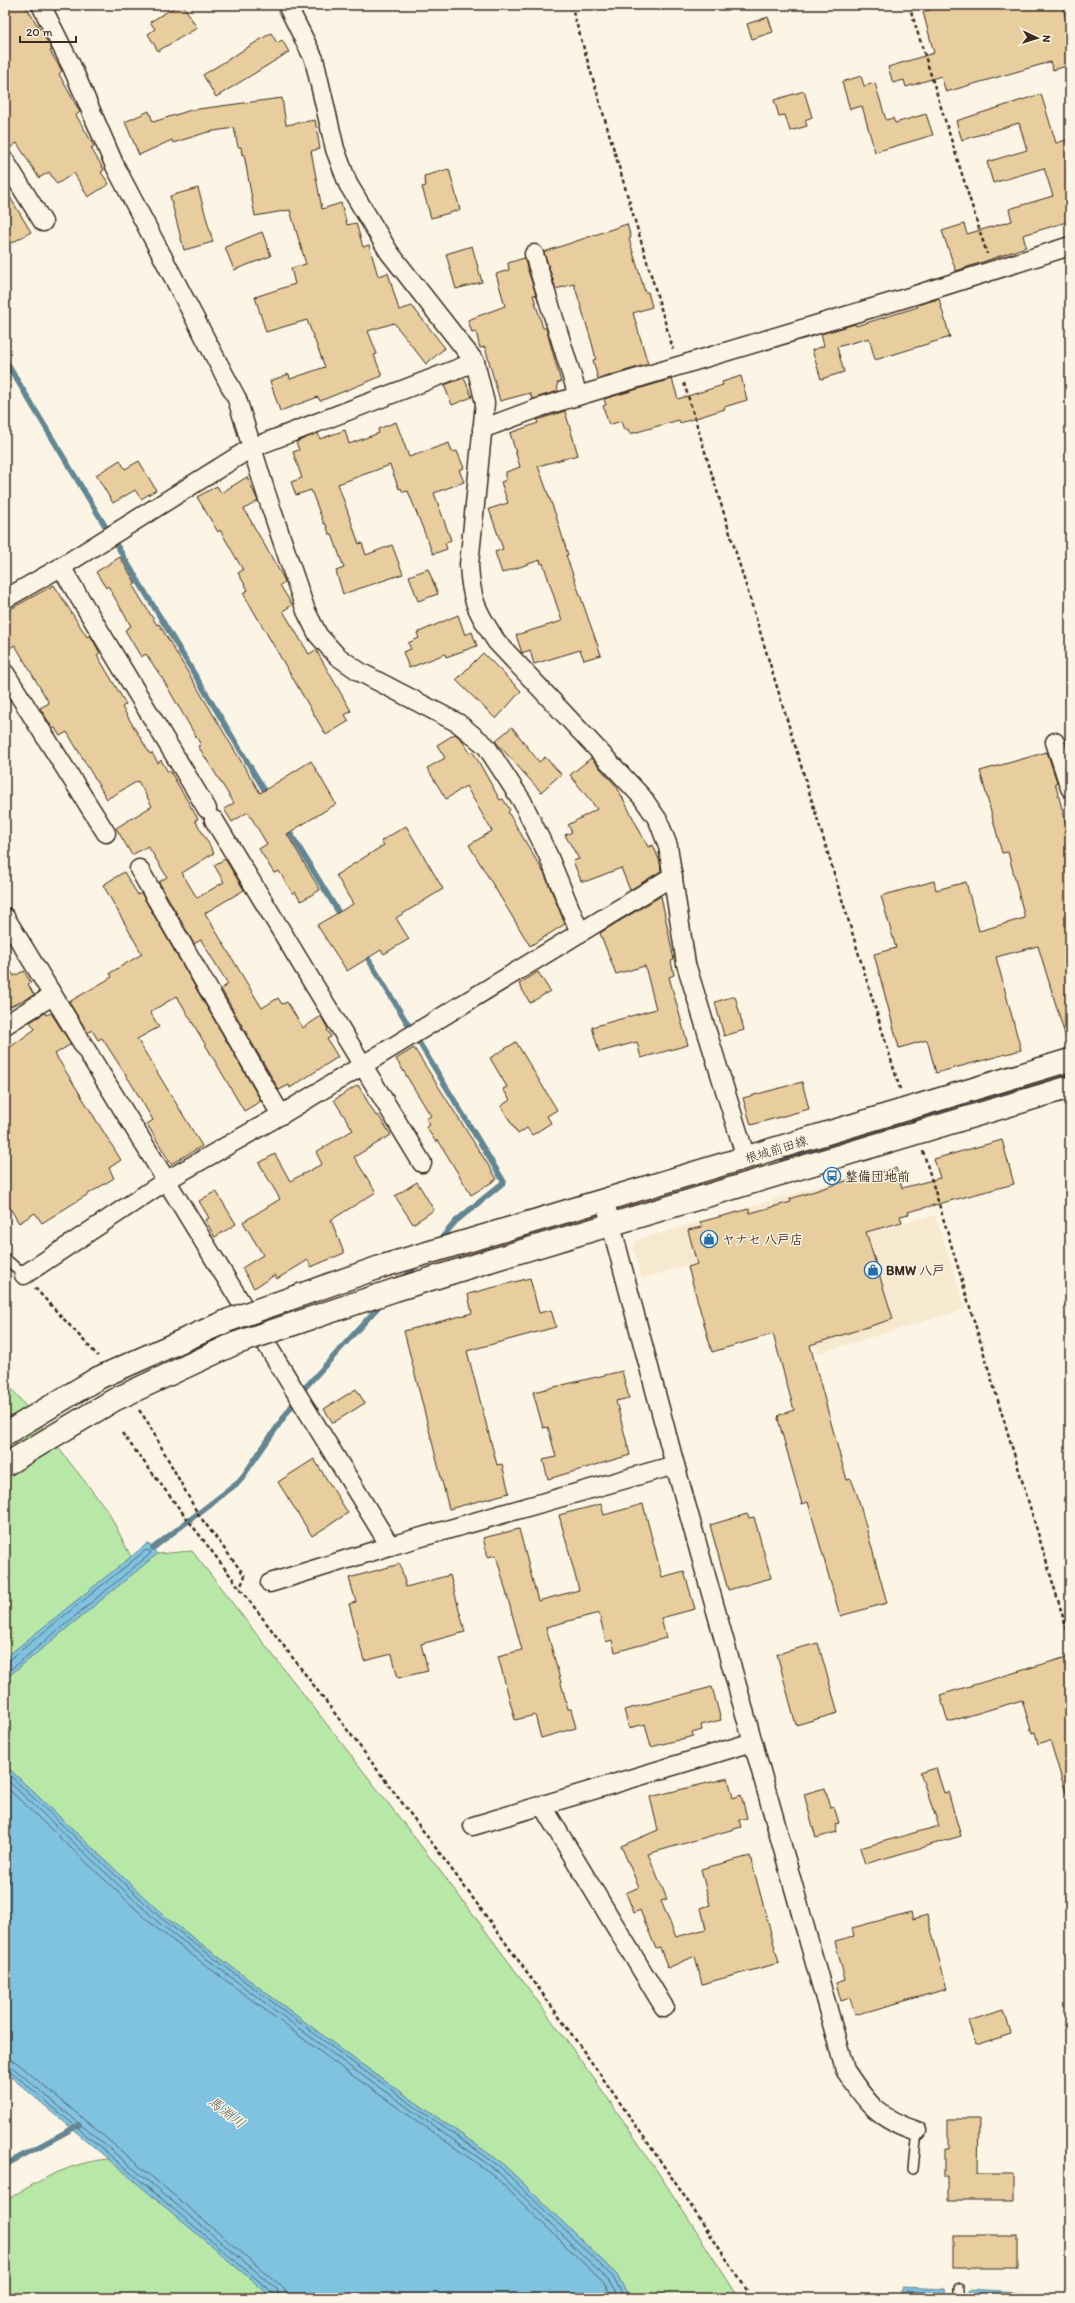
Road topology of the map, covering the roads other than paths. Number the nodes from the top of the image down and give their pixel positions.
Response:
1 (41, 5) edge
2 (286, 5) edge
3 (5, 161) edge
4 (43, 222) dead end
5 (1070, 246) edge
6 (534, 254) dead end
7 (475, 362) junction
8 (578, 396) junction
9 (482, 429) junction
10 (251, 448) junction
11 (61, 567) junction
12 (5, 599) edge
13 (5, 673) edge
14 (1055, 742) dead end
15 (1070, 788) edge
16 (106, 833) dead end
17 (139, 869) dead end
18 (673, 876) junction
19 (5, 917) edge
20 (580, 933) junction
21 (52, 996) junction
22 (5, 1025) edge
23 (1070, 1060) edge
24 (364, 1065) junction
25 (1070, 1087) edge
26 (281, 1115) junction
27 (746, 1158) junction
28 (422, 1163) dead end
29 (167, 1180) junction
30 (605, 1202) junction
31 (610, 1224) junction
32 (5, 1258) edge
33 (24, 1276) joint
34 (5, 1434) edge
35 (5, 1465) edge
36 (675, 1465) junction
37 (390, 1546) junction
38 (270, 1583) dead end
39 (753, 1742) junction
40 (542, 1805) junction
41 (473, 1826) dead end
42 (664, 2007) dead end
43 (916, 2131) joint
44 (913, 2169) dead end
45 (960, 2288) dead end
46 (960, 2298) edge

1 - 10 street
2 - 7 street
3 - 4 street
5 - 8 street
6 - 8 street
7 - 9 street
7 - 10 street
8 - 9 street
9 - 18 street
10 - 11 street
10 - 20 street
11 - 12 street
11 - 24 street
13 - 16 street
14 - 15 street
17 - 26 street
18 - 20 street
18 - 27 street
19 - 21 street
20 - 24 street
21 - 22 street
21 - 29 street
23 - 27 street, 根城前田線
24 - 26 street
24 - 28 street
25 - 31 street, 根城前田線
26 - 29 street
27 - 30 street, 根城前田線
29 - 33 street
29 - 37 street
30 - 31 street
30 - 34 street, 根城前田線, bridge
31 - 35 street, 根城前田線, bridge
31 - 36 street
32 - 33 lane
36 - 37 street
36 - 39 street
37 - 38 street
39 - 40 street
39 - 43 street
40 - 41 street
40 - 42 street
43 - 44 lane
45 - 46 lane

